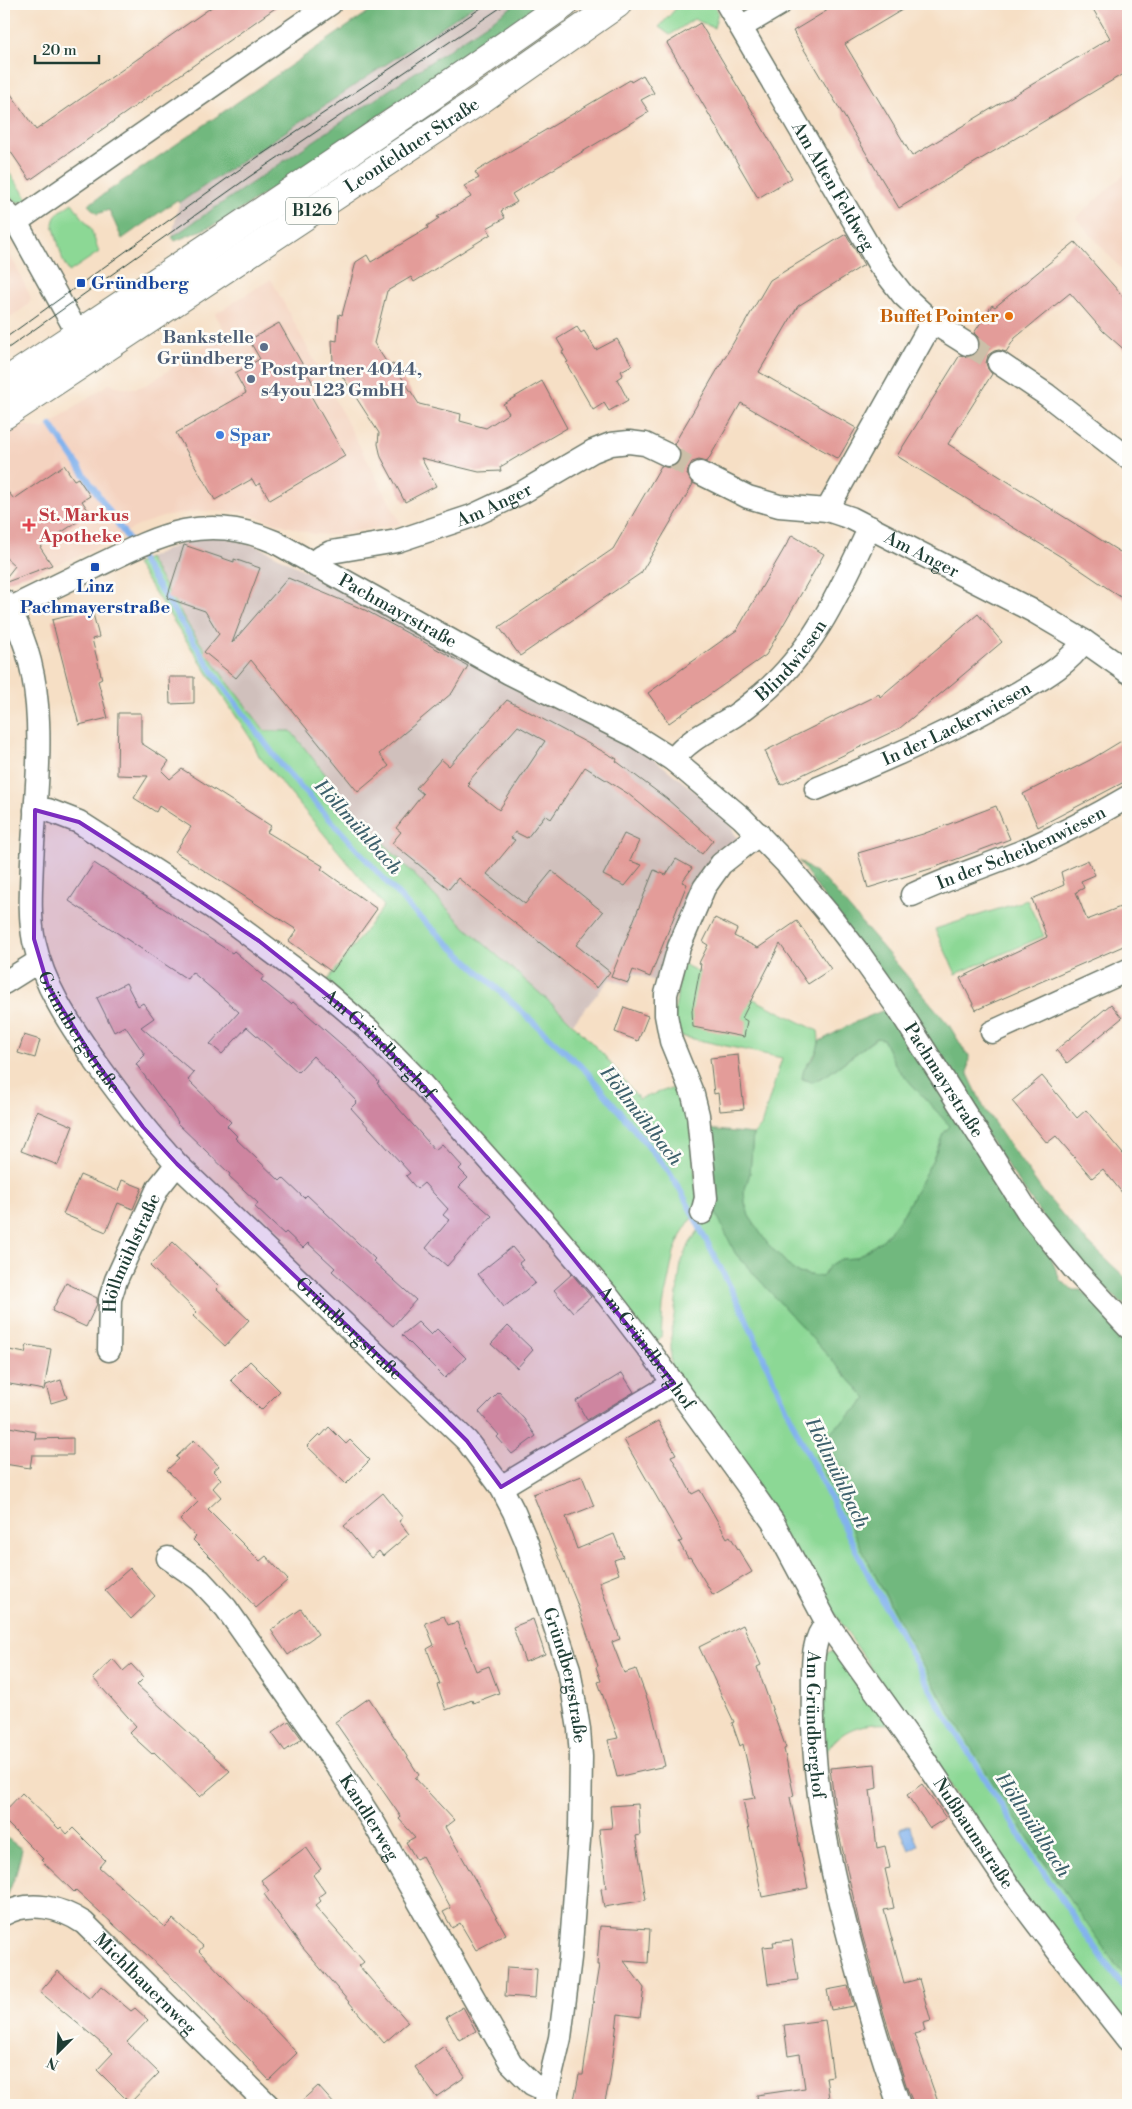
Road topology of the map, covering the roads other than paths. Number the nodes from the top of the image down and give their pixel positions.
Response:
1 (330, 4) edge
2 (564, 4) edge
3 (617, 4) edge
4 (727, 4) edge
5 (780, 4) edge
6 (741, 27) junction
7 (10, 216) edge
8 (932, 322) junction
9 (78, 334) junction
10 (967, 344) tunnel mouth
11 (999, 363) tunnel mouth
12 (4, 383) edge
13 (4, 415) edge
14 (668, 455) tunnel mouth
15 (1128, 458) edge
16 (700, 473) tunnel mouth
17 (828, 510) junction
18 (870, 528) junction
19 (316, 566) junction
20 (7, 605) edge
21 (1084, 641) junction
22 (1128, 672) edge
23 (673, 760) junction
24 (816, 789) dead end
25 (1128, 796) edge
26 (35, 810) junction
27 (759, 834) junction
28 (912, 895) dead end
29 (39, 961) junction
30 (1128, 970) edge
31 (4, 983) edge
32 (992, 1032) dead end
33 (177, 1164) junction
34 (702, 1213) dead end
35 (1128, 1327) edge
36 (109, 1350) dead end
37 (674, 1383) junction
38 (501, 1487) junction
39 (168, 1558) dead end
40 (827, 1623) junction
41 (4, 1914) edge
42 (1128, 2040) edge
43 (546, 2098) edge
44 (268, 2105) edge
45 (899, 2105) edge

1 - 7 street
2 - 9 main road, Leonfeldner Straße / B126
3 - 13 main road, Leonfeldner Straße / B126
4 - 6 street, Am Alten Feldweg
5 - 6 street
6 - 8 street, Am Alten Feldweg
7 - 9 street
8 - 10 street, Am Alten Feldweg
8 - 17 street
9 - 12 main road, Leonfeldner Straße / B126
11 - 15 street
14 - 19 street, Am Anger
16 - 17 street, Am Anger
17 - 18 street, Am Anger
18 - 21 street, Am Anger
18 - 23 street, Blindwiesen
19 - 20 street, Pachmayrstraße
19 - 23 street, Pachmayrstraße
20 - 26 street, Gründbergstraße
21 - 22 street, Am Anger
21 - 24 street, In der Lackerwiesen
23 - 27 street, Pachmayrstraße
25 - 28 street, In der Scheibenwiesen
26 - 29 street, Gründbergstraße
26 - 37 street, Am Gründberghof
27 - 34 street
27 - 35 street, Pachmayrstraße
29 - 31 street
29 - 33 street, Gründbergstraße
30 - 32 street
33 - 36 street, Höllmühlstraße
33 - 38 street, Gründbergstraße
37 - 38 street
37 - 40 street, Am Gründberghof
38 - 43 street, Gründbergstraße
39 - 43 street, Kandlerweg
40 - 42 street, Nußbaumstraße
40 - 45 street, Am Gründberghof
41 - 44 street, Michlbauernweg

